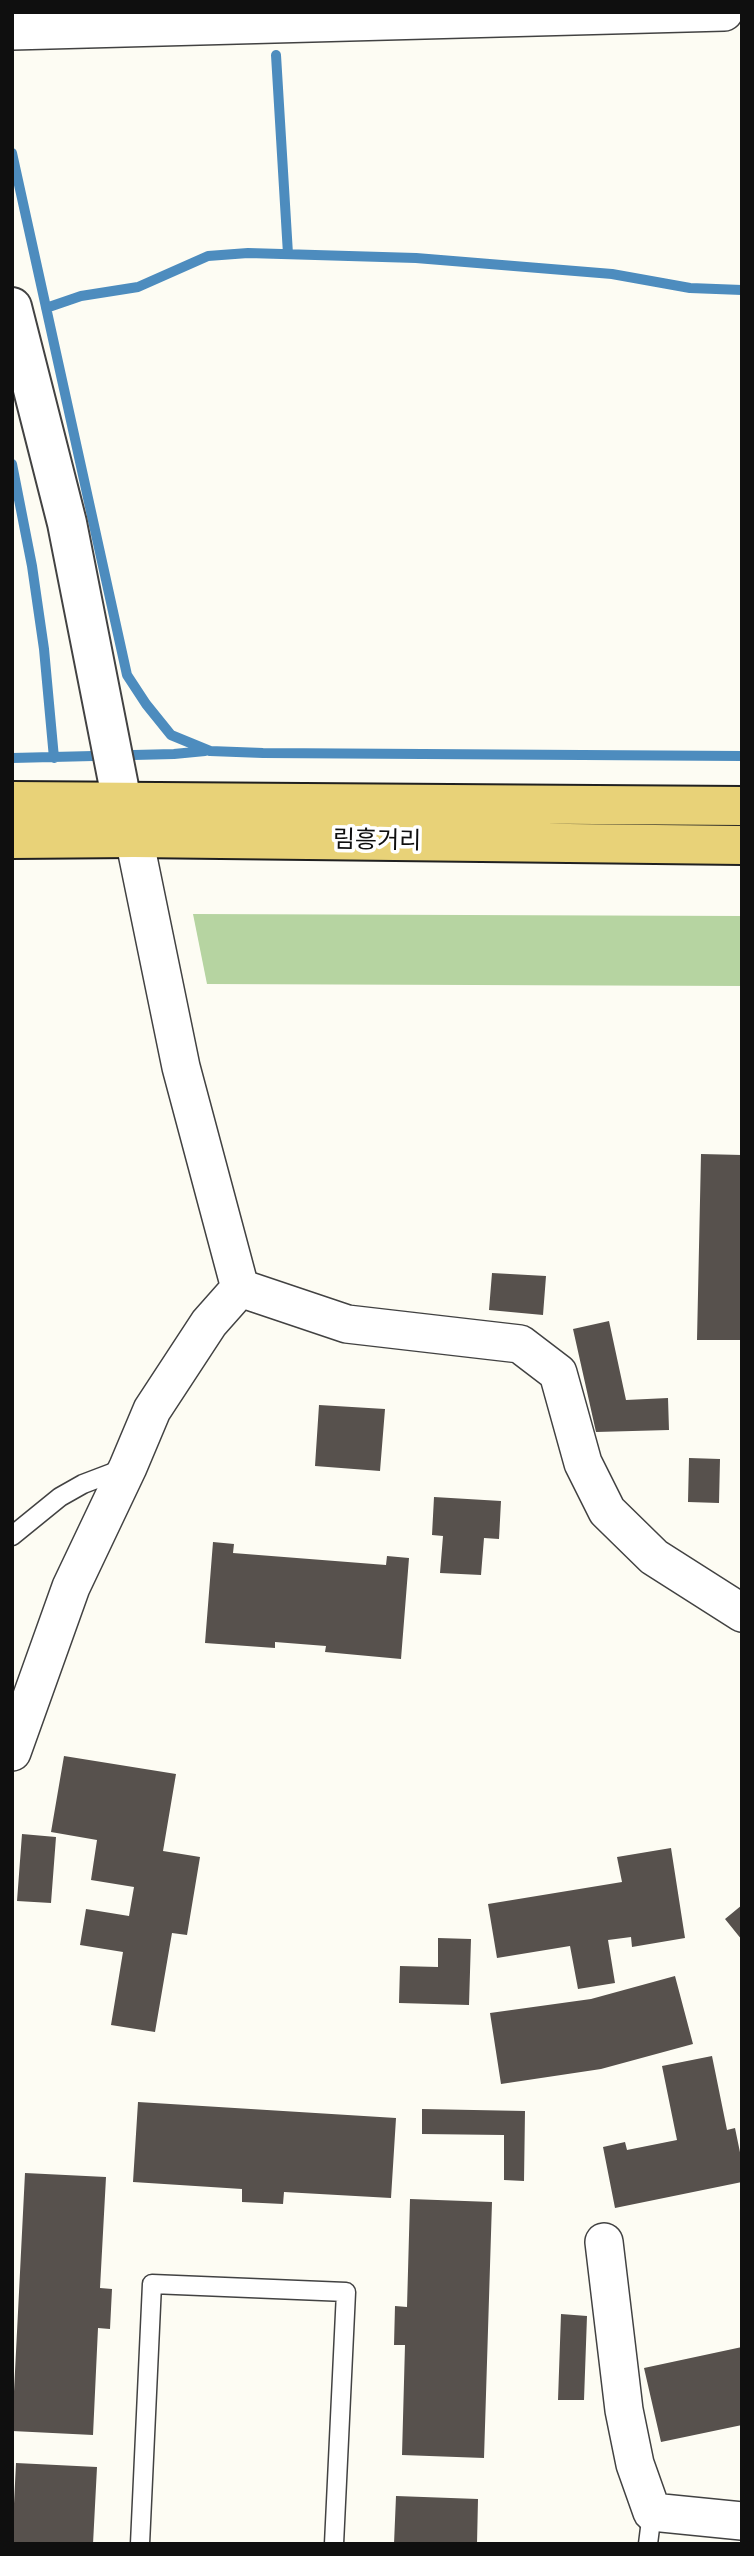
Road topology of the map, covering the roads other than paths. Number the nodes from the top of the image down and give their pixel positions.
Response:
1 (724, 12) edge
2 (571, 13) edge
3 (12, 31) edge
4 (12, 307) edge
5 (12, 801) edge
6 (122, 802) junction
7 (742, 806) edge
8 (134, 838) junction
9 (12, 839) edge
10 (742, 845) edge
11 (240, 1288) junction
12 (128, 1467) junction
13 (12, 1536) edge
14 (742, 1613) edge
15 (12, 1752) edge
16 (604, 2242) dead end
17 (742, 2521) edge
18 (650, 2528) edge
19 (140, 2544) edge
20 (334, 2544) edge

1 - 2 street
2 - 3 street
4 - 6 street
5 - 6 main road, 림흥거리
6 - 7 main road, 림흥거리
8 - 9 main road, 림흥거리
8 - 10 main road, 림흥거리
8 - 11 street
11 - 12 street
11 - 14 street
12 - 13 lane
12 - 15 street
16 - 18 street
17 - 18 street
19 - 20 lane

